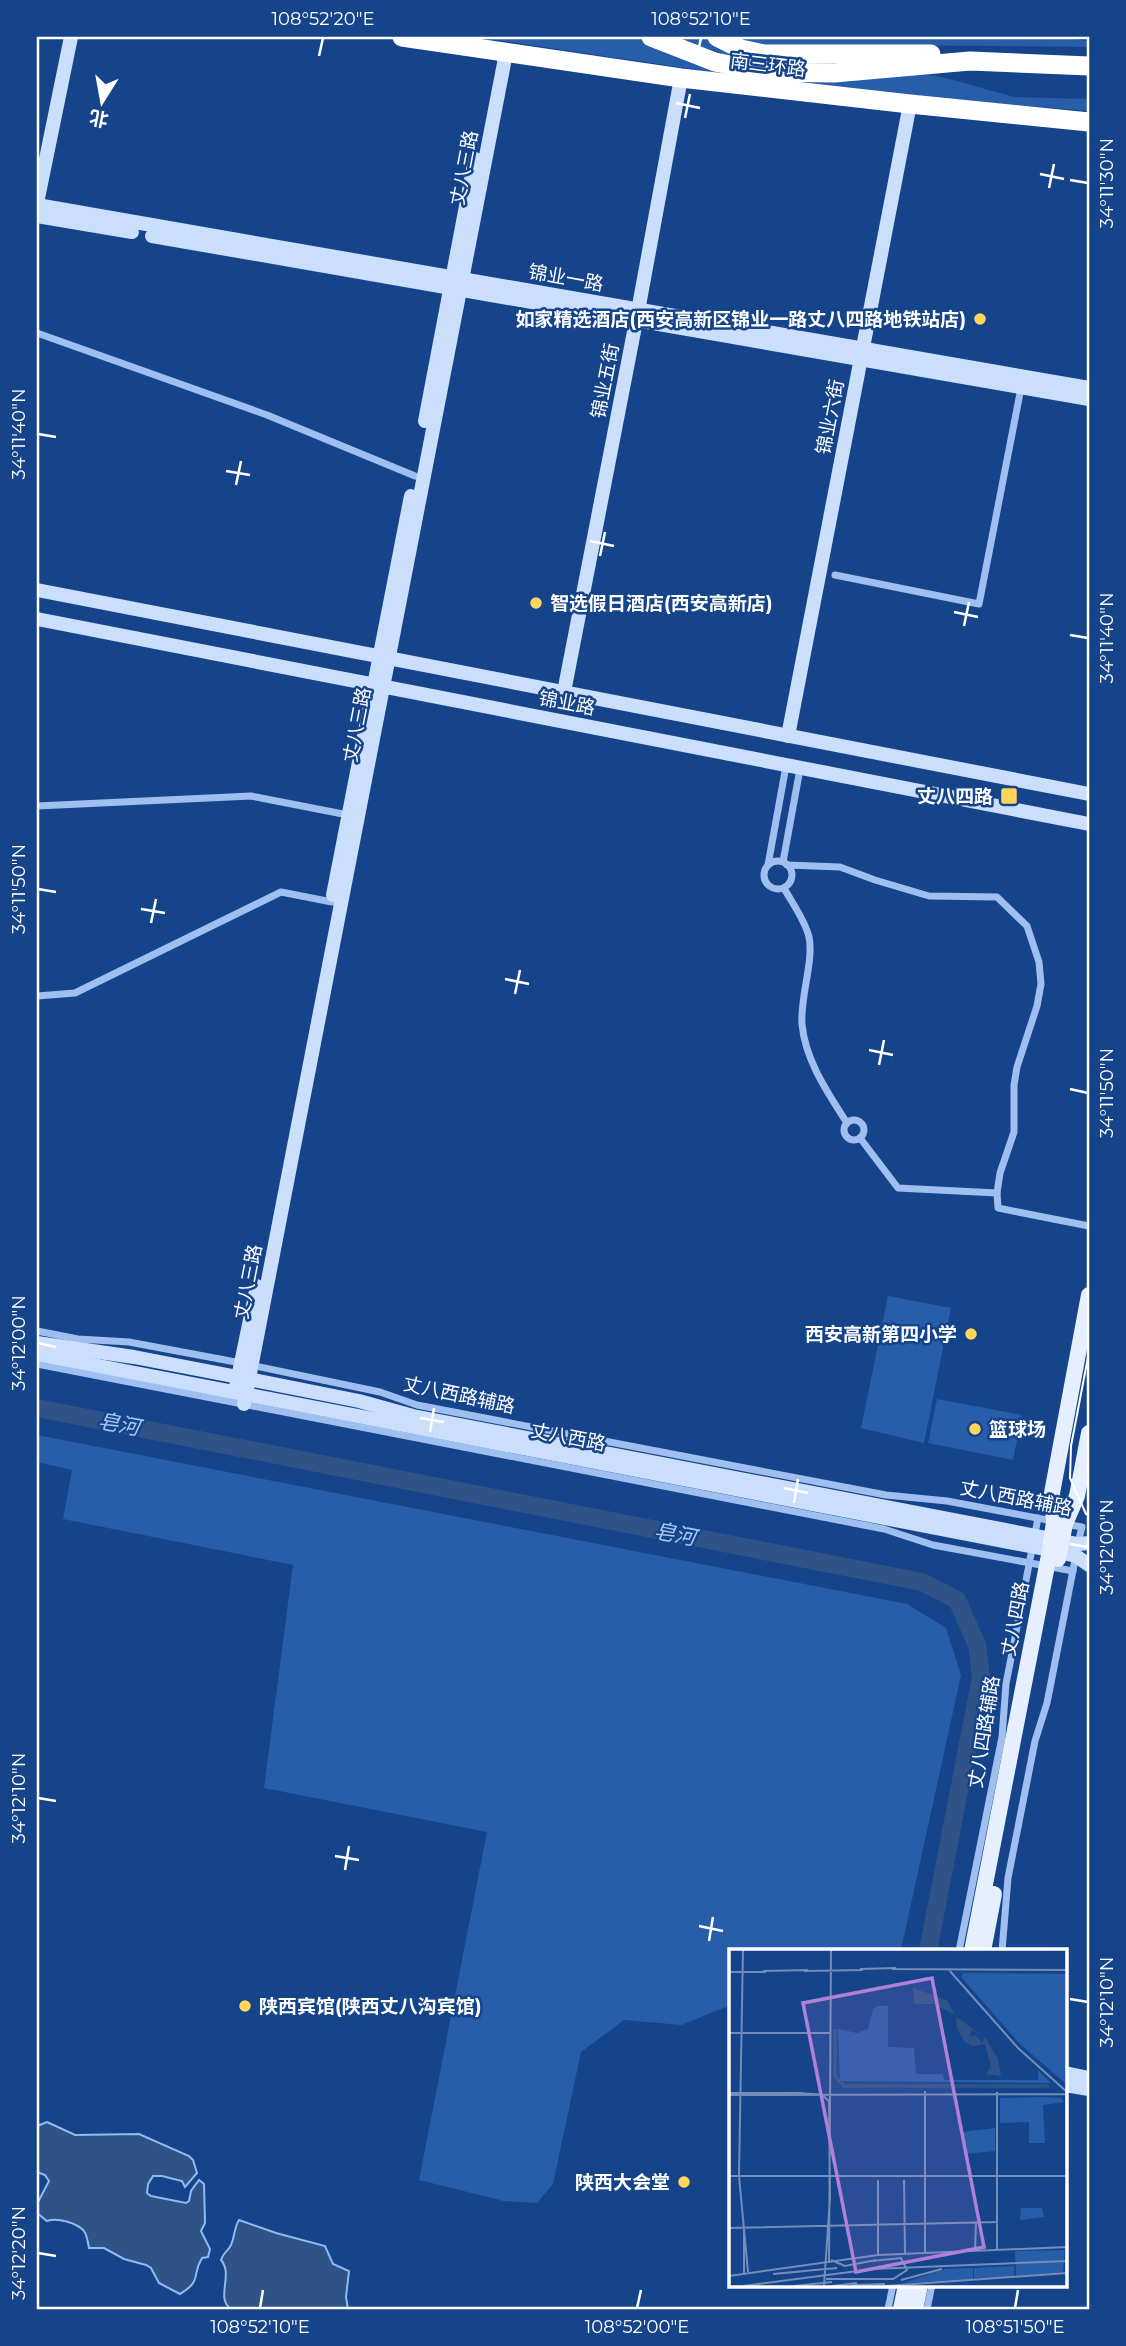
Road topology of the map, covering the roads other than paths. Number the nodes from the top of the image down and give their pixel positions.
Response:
1 (71, 37) edge
2 (402, 37) edge
3 (651, 37) edge
4 (717, 37) edge
5 (502, 52) junction
6 (970, 61) junction
7 (1089, 66) edge
8 (681, 78) junction
9 (910, 104) junction
10 (1089, 121) edge
11 (37, 204) edge
12 (37, 216) edge
13 (456, 283) junction
14 (637, 316) junction
15 (37, 333) edge
16 (861, 354) junction
17 (1023, 382) junction
18 (1089, 388) edge
19 (1089, 399) edge
20 (415, 476) junction
21 (835, 575) dead end
22 (37, 590) edge
23 (37, 620) edge
24 (385, 657) junction
25 (379, 685) junction
26 (564, 692) junction
27 (788, 736) junction
28 (793, 767) junction
29 (1089, 794) edge
30 (37, 806) edge
31 (348, 815) junction
32 (1089, 824) edge
33 (785, 864) junction
34 (768, 865) junction
35 (784, 888) junction
36 (332, 902) junction
37 (37, 996) edge
38 (847, 1123) junction
39 (860, 1138) junction
40 (997, 1193) junction
41 (1089, 1226) edge
42 (1089, 1295) edge
43 (37, 1331) edge
44 (37, 1343) edge
45 (37, 1353) edge
46 (37, 1364) edge
47 (245, 1371) junction
48 (242, 1397) junction
49 (1089, 1433) edge
50 (1053, 1521) junction
51 (1033, 1541) junction
52 (1063, 1551) edge
53 (1029, 1563) junction
54 (1089, 1565) edge
55 (1073, 1571) junction
56 (959, 1949) edge
57 (972, 1949) edge
58 (983, 1949) edge
59 (1003, 1949) edge
60 (1066, 2073) edge
61 (1089, 2078) edge
62 (1066, 2085) edge
63 (1089, 2089) edge
64 (893, 2286) edge
65 (906, 2286) edge
66 (920, 2286) edge
67 (932, 2286) edge
68 (888, 2309) edge
69 (901, 2309) edge
70 (915, 2309) edge
71 (927, 2309) edge

1 - 11 street
2 - 5 highway, 南三环路
3 - 6 highway
4 - 6 highway
5 - 8 highway, 南三环路
5 - 13 street, 丈八三路
6 - 7 highway
8 - 9 highway, 南三环路
8 - 14 street, 锦业五街
9 - 10 highway, 南三环路
9 - 16 street, 锦业六街
11 - 13 street, 锦业一路
12 - 13 street, 锦业一路
13 - 14 street, 锦业一路
13 - 20 street, 丈八三路
13 - 24 street, 丈八三路
14 - 16 street, 锦业一路
14 - 26 street, 锦业五街
15 - 20 street
16 - 17 street, 锦业一路
16 - 27 street, 锦业六街
17 - 18 street, 锦业一路
17 - 19 street, 锦业一路
17 - 21 street
20 - 24 street, 丈八三路
22 - 24 street, 锦业路
23 - 25 street, 锦业路
24 - 25 street, 丈八三路
24 - 26 street, 锦业路
25 - 28 street, 锦业路
25 - 31 street, 丈八三路
25 - 47 street, 丈八三路
26 - 27 street, 锦业路
27 - 29 street, 锦业路
28 - 32 street, 锦业路
28 - 33 street
28 - 34 street
30 - 31 street
31 - 36 street, 丈八三路
33 - 34 street
33 - 35 street
33 - 40 street
34 - 35 street
35 - 38 street
36 - 37 street
36 - 47 street, 丈八三路
38 - 39 street
38 - 39 street
39 - 40 street
40 - 41 street
42 - 50 main road, 丈八四路
43 - 47 street, 丈八西路辅路
44 - 47 street, 丈八西路
45 - 48 street, 丈八西路
46 - 48 street
47 - 48 street, 丈八三路
47 - 50 street, 丈八西路辅路
47 - 51 street, 丈八西路
48 - 51 street, 丈八西路
48 - 53 street
49 - 50 main road, 丈八四路
50 - 51 street, 丈八四路辅路
50 - 52 main road, 丈八四路
50 - 52 street, 丈八西路辅路
51 - 52 street, 丈八西路
51 - 53 street, 丈八四路辅路
52 - 53 street
52 - 54 street, 丈八西路
52 - 55 street
52 - 55 street
52 - 57 main road, 丈八四路
52 - 58 main road, 丈八四路
53 - 56 street, 丈八四路辅路
55 - 59 street
60 - 61 street
62 - 63 street
64 - 68 street
65 - 69 main road
66 - 70 main road
67 - 71 street

